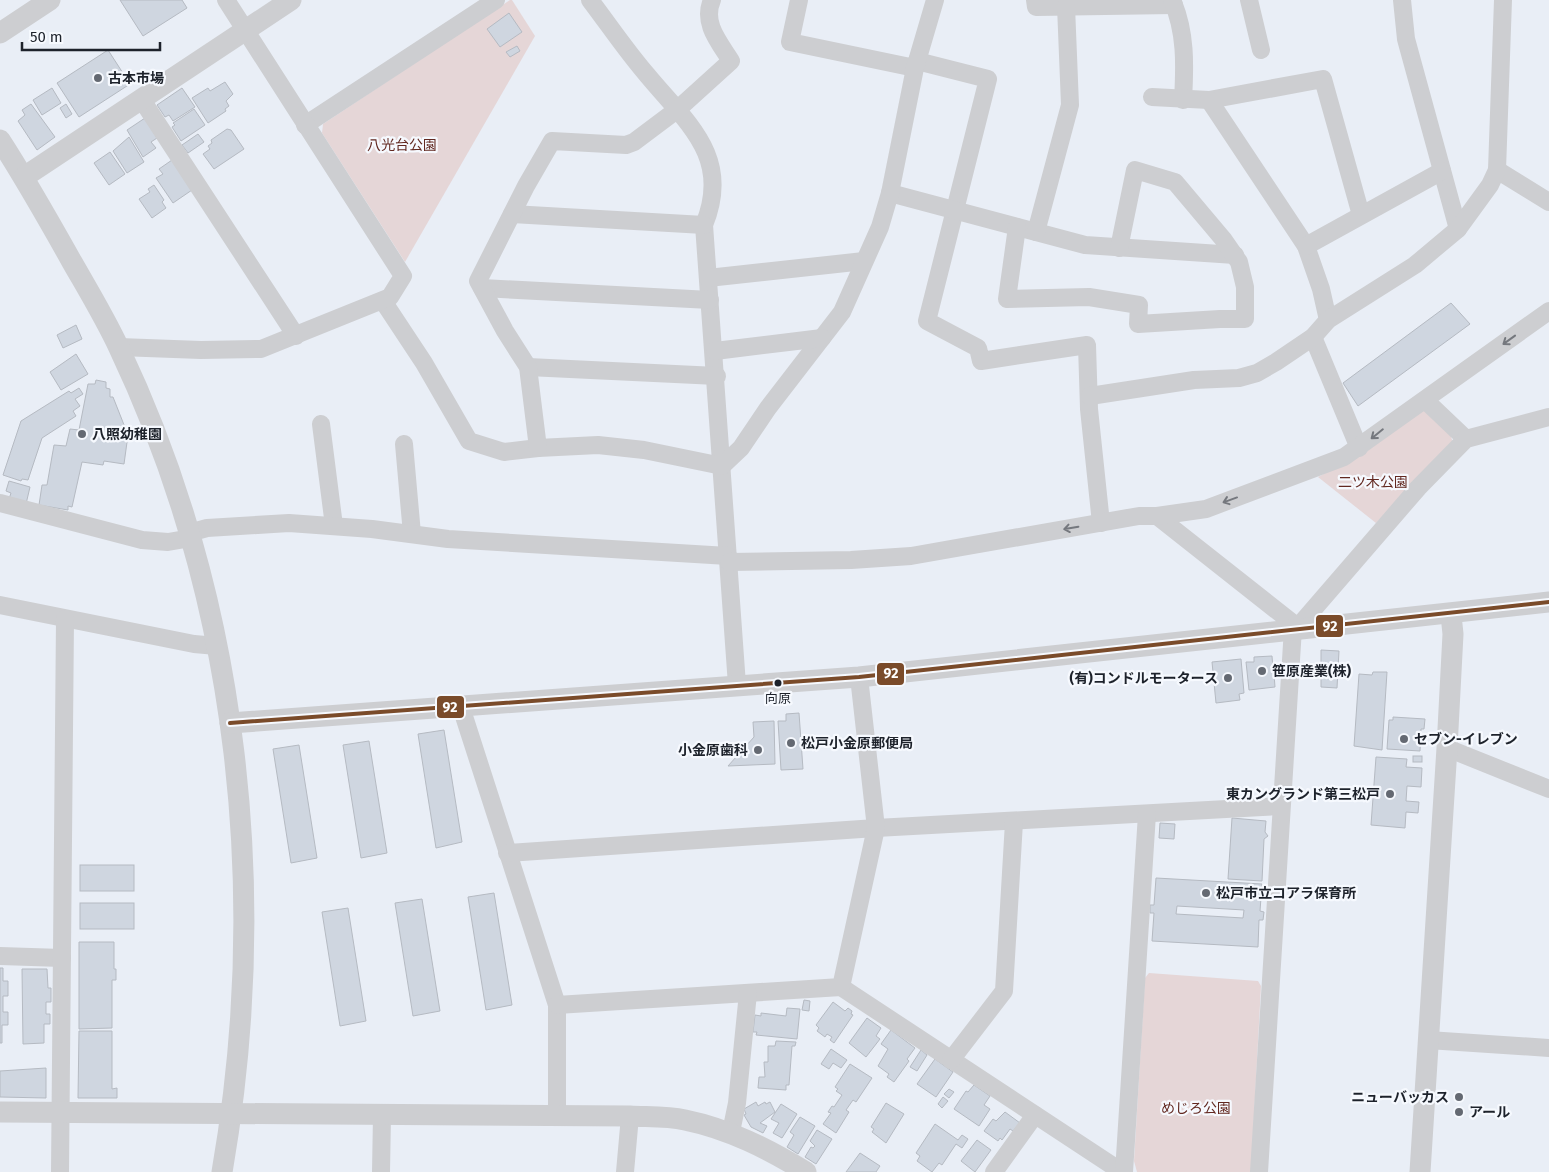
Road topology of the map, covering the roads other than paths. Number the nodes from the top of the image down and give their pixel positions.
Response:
1 (50, 0) edge
2 (226, 0) edge
3 (291, 0) edge
4 (496, 0) edge
5 (590, 0) edge
6 (712, 0) edge
7 (799, 0) edge
8 (935, 0) edge
9 (1036, 0) edge
10 (1249, 0) edge
11 (1402, 0) edge
12 (1503, 0) edge
13 (1173, 2) edge
14 (1066, 6) junction
15 (246, 30) junction
16 (0, 33) edge
17 (1261, 50) dead end
18 (916, 65) junction
19 (1152, 97) dead end
20 (142, 100) junction
21 (1183, 100) junction
22 (1209, 100) junction
23 (678, 109) junction
24 (305, 125) junction
25 (0, 140) edge
26 (1497, 170) junction
27 (1442, 171) junction
28 (24, 177) junction
29 (890, 193) junction
30 (1549, 202) edge
31 (955, 210) junction
32 (512, 214) junction
33 (1361, 215) junction
34 (704, 225) junction
35 (1017, 227) junction
36 (1458, 229) junction
37 (1036, 232) junction
38 (1306, 246) junction
39 (1119, 248) junction
40 (1235, 255) junction
41 (864, 261) junction
42 (708, 278) junction
43 (482, 288) junction
44 (710, 300) junction
45 (383, 301) junction
46 (1549, 311) edge
47 (1328, 320) junction
48 (296, 336) junction
49 (1313, 337) junction
50 (822, 338) junction
51 (119, 347) junction
52 (715, 352) junction
53 (528, 367) junction
54 (716, 376) junction
55 (1090, 396) junction
56 (1425, 400) junction
57 (1549, 417) edge
58 (321, 424) dead end
59 (1466, 439) junction
60 (404, 444) dead end
61 (538, 448) junction
62 (1359, 448) junction
63 (722, 466) junction
64 (0, 503) edge
65 (1158, 516) junction
66 (1102, 523) junction
67 (334, 526) junction
68 (412, 534) junction
69 (190, 536) junction
70 (729, 559) junction
71 (1549, 602) edge
72 (0, 605) edge
73 (1451, 614) junction
74 (64, 618) junction
75 (1297, 627) junction
76 (216, 646) junction
77 (859, 677) junction
78 (737, 685) junction
79 (461, 707) junction
80 (230, 723) junction
81 (1447, 748) junction
82 (1549, 789) edge
83 (1280, 806) junction
84 (1147, 814) junction
85 (1014, 822) junction
86 (876, 828) junction
87 (507, 853) junction
88 (0, 956) edge
89 (62, 958) junction
90 (841, 988) junction
91 (748, 993) junction
92 (557, 1004) junction
93 (1428, 1040) junction
94 (1549, 1048) edge
95 (950, 1060) junction
96 (0, 1112) edge
97 (61, 1113) junction
98 (232, 1114) junction
99 (382, 1115) junction
100 (1035, 1115) junction
101 (557, 1116) junction
102 (630, 1116) junction
103 (731, 1132) junction
104 (60, 1172) edge
105 (222, 1172) edge
106 (381, 1172) edge
107 (625, 1172) edge
108 (806, 1172) edge
109 (994, 1172) edge
110 (1123, 1172) edge
111 (1259, 1172) edge
112 (1420, 1172) edge

1 - 16 street
2 - 15 street
3 - 15 street
4 - 24 street
5 - 23 street
6 - 23 street
7 - 18 street
8 - 18 street
9 - 14 street
10 - 17 street
11 - 27 street
12 - 26 street
13 - 14 street
13 - 21 street
14 - 37 street
15 - 20 street
15 - 24 street
18 - 29 street
18 - 31 street
19 - 21 street
20 - 28 street
20 - 48 street
21 - 22 street
22 - 33 street
22 - 38 street
23 - 32 street
23 - 34 street
24 - 45 street
25 - 28 street
26 - 30 street
26 - 36 street
27 - 33 street
27 - 36 street
28 - 51 street
29 - 31 street
29 - 41 street
31 - 35 street
31 - 55 street
32 - 34 street
32 - 43 street
33 - 38 street
34 - 42 street
35 - 37 street
35 - 40 street
36 - 47 street
37 - 39 street
38 - 47 street
39 - 40 street
39 - 40 street
41 - 42 street
41 - 50 street
42 - 44 street
43 - 44 street
43 - 53 street
44 - 52 street
45 - 48 street
45 - 61 street
46 -> 56 street
47 - 49 street
48 - 51 street
49 - 55 street
49 - 62 street
50 - 52 street
50 - 63 street
51 - 69 street
52 - 54 street
53 - 54 street
53 - 61 street
54 - 63 street
55 - 66 street
56 - 59 street
56 -> 62 street
57 - 59 street
58 - 67 street
59 - 75 street
60 - 68 street
61 - 63 street
62 -> 65 street
63 - 70 street
64 - 69 street
65 - 66 street
65 - 75 street
66 -> 70 street
67 - 68 street
67 - 69 street
68 - 70 street
69 - 76 street
70 - 78 street
71 - 73 street
72 - 74 street
73 - 75 street
73 - 81 street
74 - 76 street
74 - 89 street
75 - 77 street
75 - 83 street
76 - 80 street
77 - 78 street
77 - 86 street
78 - 79 street
79 - 80 street
79 - 87 street
80 - 98 street
81 - 82 street
81 - 93 street
83 - 84 street
83 - 111 street
84 - 85 street
84 - 110 street
85 - 86 street
85 - 95 street
86 - 87 street
86 - 90 street
87 - 92 street
88 - 89 street
89 - 97 street
90 - 91 street
90 - 95 street
91 - 92 street
91 - 103 street
92 - 101 street
93 - 94 street
93 - 112 street
95 - 100 street
96 - 97 street
97 - 98 street
97 - 104 street
98 - 99 street
98 - 105 street
99 - 101 street
99 - 106 street
100 - 109 street
100 - 110 street
101 - 102 street
102 - 103 street
102 - 107 street
103 - 108 street

